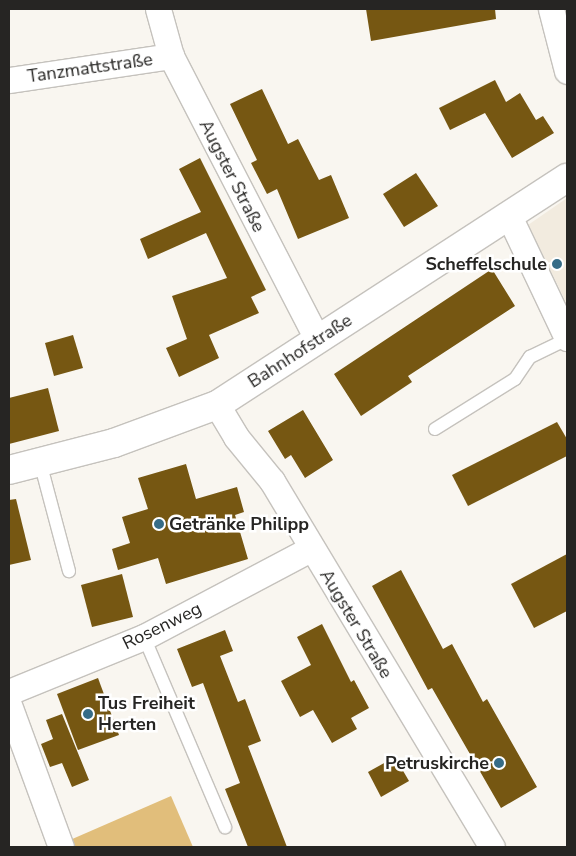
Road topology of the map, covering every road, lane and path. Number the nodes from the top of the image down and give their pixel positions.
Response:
1 (158, 9) edge
2 (551, 9) edge
3 (171, 56) junction
4 (567, 71) edge
5 (9, 80) edge
6 (567, 178) edge
7 (510, 218) junction
8 (317, 339) junction
9 (567, 339) edge
10 (216, 405) junction
11 (435, 429) dead end
12 (40, 462) junction
13 (9, 470) edge
14 (310, 549) junction
15 (69, 571) dead end
16 (144, 637) junction
17 (9, 692) edge
18 (9, 705) edge
19 (225, 827) dead end
20 (61, 847) edge
21 (492, 847) edge

1 - 3 street, Augster Straße
2 - 4 street
3 - 5 street, Tanzmattstraße
3 - 8 street, Augster Straße
6 - 7 street, Bahnhofstraße
7 - 8 street, Bahnhofstraße
7 - 9 street
8 - 10 street, Bahnhofstraße
9 - 11 lane
10 - 12 street, Bahnhofstraße
10 - 14 street, Augster Straße
12 - 13 street, Bahnhofstraße
12 - 15 lane
14 - 16 street, Rosenweg
14 - 21 street, Augster Straße
16 - 17 street, Rosenweg
16 - 19 lane
18 - 20 street

